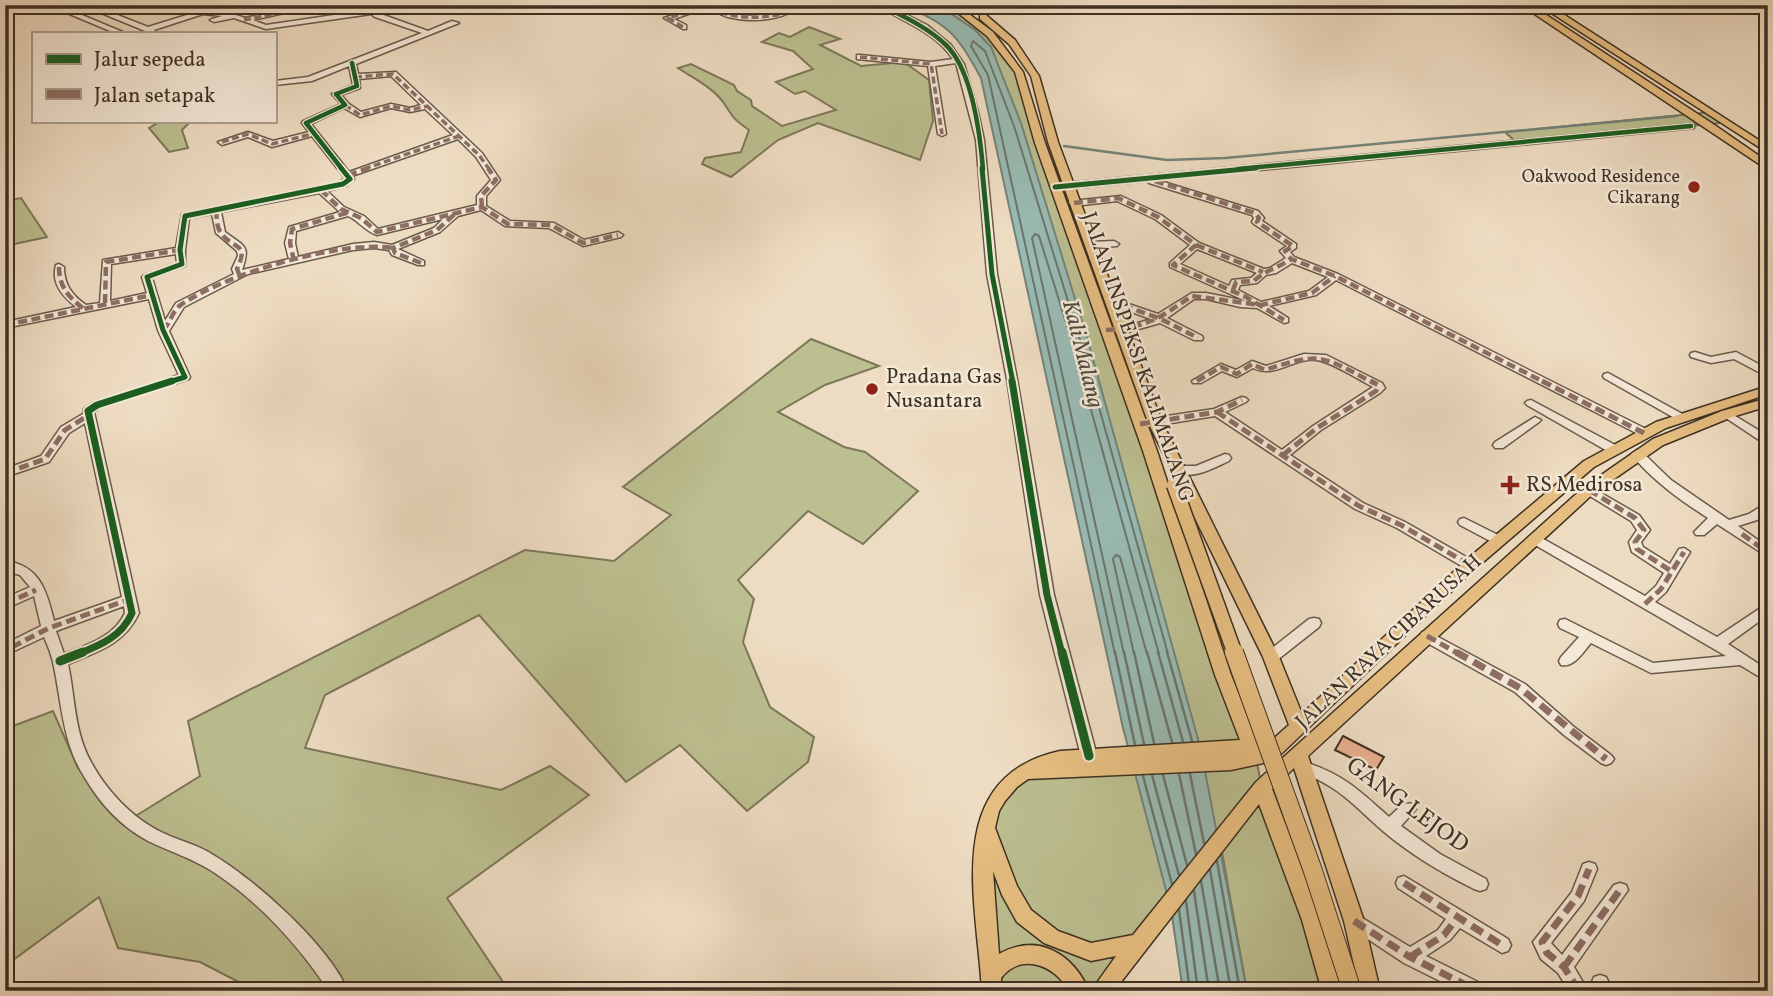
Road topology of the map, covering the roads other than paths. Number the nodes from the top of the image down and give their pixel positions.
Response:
1 (51, 5) edge
2 (85, 5) edge
3 (317, 5) edge
4 (419, 5) edge
5 (626, 5) edge
6 (729, 5) edge
7 (765, 5) edge
8 (881, 5) edge
9 (951, 5) edge
10 (964, 5) edge
11 (1525, 5) edge
12 (1638, 5) edge
13 (713, 7) edge
14 (370, 8) edge
15 (699, 9) junction
16 (777, 10) dead end
17 (1540, 10) edge
18 (1553, 12) junction
19 (786, 13) dead end
20 (233, 16) junction
21 (214, 20) dead end
22 (244, 20) junction
23 (455, 23) dead end
24 (683, 27) dead end
25 (118, 32) edge
26 (151, 32) edge
27 (428, 33) junction
28 (860, 57) dead end
29 (958, 61) junction
30 (352, 62) junction
31 (931, 64) junction
32 (1029, 65) junction
33 (1016, 66) junction
34 (355, 77) junction
35 (276, 83) edge
36 (345, 105) junction
37 (428, 106) junction
38 (1691, 126) dead end
39 (312, 134) junction
40 (459, 135) junction
41 (942, 135) dead end
42 (222, 142) dead end
43 (1768, 150) edge
44 (1768, 167) edge
45 (348, 175) junction
46 (1145, 178) junction
47 (1068, 186) junction
48 (1055, 187) junction
49 (321, 190) junction
50 (1074, 203) junction
51 (482, 207) junction
52 (216, 210) junction
53 (350, 212) junction
54 (457, 212) junction
55 (1084, 231) junction
56 (1071, 232) junction
57 (618, 235) dead end
58 (1114, 244) dead end
59 (1196, 244) junction
60 (1090, 245) junction
61 (393, 248) junction
62 (180, 250) junction
63 (1291, 258) junction
64 (294, 261) junction
65 (421, 263) dead end
66 (59, 267) dead end
67 (1264, 272) junction
68 (1100, 273) junction
69 (239, 274) junction
70 (1086, 274) junction
71 (1335, 276) junction
72 (1233, 290) junction
73 (152, 295) junction
74 (1111, 301) junction
75 (105, 303) junction
76 (1261, 305) junction
77 (83, 308) junction
78 (1161, 319) junction
79 (1284, 320) dead end
80 (5, 325) edge
81 (1123, 329) junction
82 (163, 330) junction
83 (1106, 330) junction
84 (1198, 338) dead end
85 (1695, 355) dead end
86 (1768, 374) edge
87 (1608, 376) dead end
88 (1197, 381) dead end
89 (1768, 390) edge
90 (1242, 400) dead end
91 (1768, 402) edge
92 (1531, 403) dead end
93 (1217, 412) junction
94 (1727, 414) junction
95 (89, 415) junction
96 (1682, 418) junction
97 (1535, 420) dead end
98 (1154, 422) junction
99 (1140, 424) junction
100 (1644, 433) junction
101 (1768, 442) edge
102 (1499, 445) dead end
103 (1613, 449) junction
104 (1150, 451) junction
105 (1637, 454) junction
106 (1283, 455) junction
107 (1225, 458) dead end
108 (5, 473) edge
109 (1176, 478) junction
110 (1589, 491) junction
111 (1768, 506) edge
112 (1464, 522) dead end
113 (1721, 522) junction
114 (1699, 533) dead end
115 (1534, 539) junction
116 (1498, 540) junction
117 (1684, 552) dead end
118 (1768, 553) edge
119 (1470, 565) junction
120 (5, 566) edge
121 (1671, 571) junction
122 (36, 590) junction
123 (130, 598) junction
124 (5, 604) edge
125 (1645, 604) junction
126 (1766, 610) edge
127 (1314, 624) dead end
128 (1565, 624) dead end
129 (49, 628) junction
130 (1427, 636) junction
131 (1589, 636) junction
132 (1718, 644) junction
133 (12, 647) dead end
134 (1271, 657) junction
135 (1741, 660) junction
136 (60, 661) junction
137 (1566, 661) dead end
138 (1768, 677) edge
139 (1293, 731) junction
140 (1251, 746) junction
141 (1089, 756) junction
142 (1229, 756) junction
143 (1606, 759) dead end
144 (1119, 761) junction
145 (1302, 762) junction
146 (1025, 772) junction
147 (1262, 787) junction
148 (1408, 809) dead end
149 (986, 826) junction
150 (1389, 827) junction
151 (1590, 869) dead end
152 (1404, 883) dead end
153 (1480, 884) dead end
154 (1620, 890) dead end
155 (1458, 917) junction
156 (1312, 920) junction
157 (1354, 921) junction
158 (1139, 943) junction
159 (1502, 945) dead end
160 (1410, 957) junction
161 (1564, 967) junction
162 (992, 983) edge
163 (340, 991) edge
164 (1079, 991) edge
165 (1101, 991) edge
166 (1332, 991) edge
167 (1352, 991) edge
168 (1370, 991) edge
169 (1478, 991) edge
170 (1579, 991) edge

1 - 25 street
2 - 26 street
3 - 22 street
4 - 14 street
5 - 15 street
6 - 13 street
7 - 16 street
8 - 29 street
9 - 33 main road, JALAN INSPEKSI KALIMALANG
10 - 32 main road, JALAN INSPEKSI KALIMALANG
11 - 17 main road
12 - 18 street
13 - 15 street
13 - 19 street
14 - 22 street
14 - 27 street
15 - 24 street
17 - 18 main road
17 - 44 main road
18 - 43 main road
20 - 21 street
20 - 22 street
20 - 26 street
23 - 27 street
27 - 30 street
28 - 31 street
29 - 31 street
29 - 141 street
30 - 34 street
30 - 35 street
31 - 41 street
32 - 33 main road
32 - 47 main road, JALAN INSPEKSI KALIMALANG
33 - 48 main road, JALAN INSPEKSI KALIMALANG
34 - 36 street
34 - 37 street
36 - 37 street
36 - 39 street
37 - 40 street
38 - 46 street
39 - 42 street
39 - 45 street
40 - 45 street
40 - 51 street
45 - 49 street
46 - 47 street
46 - 63 street
47 - 48 street
47 - 50 main road, JALAN INSPEKSI KALIMALANG
48 - 56 main road, JALAN INSPEKSI KALIMALANG
49 - 52 street
49 - 53 street
50 - 55 main road, JALAN INSPEKSI KALIMALANG
50 - 59 street
51 - 54 street
51 - 57 street
52 - 62 street
52 - 69 street
53 - 54 street
53 - 64 street
54 - 61 street
55 - 56 main road
55 - 60 main road, JALAN INSPEKSI KALIMALANG
56 - 70 main road, JALAN INSPEKSI KALIMALANG
58 - 60 street
59 - 67 street
59 - 72 street
60 - 68 main road, JALAN INSPEKSI KALIMALANG
61 - 64 street
61 - 65 street
62 - 73 street
62 - 75 street
63 - 67 street
63 - 71 street
64 - 69 street
66 - 77 street
67 - 72 street
68 - 70 main road
68 - 74 main road, JALAN INSPEKSI KALIMALANG
69 - 82 street
70 - 83 main road, JALAN INSPEKSI KALIMALANG
71 - 76 street
71 - 100 street
72 - 76 street
73 - 75 street
73 - 82 street
74 - 78 street
74 - 81 main road, JALAN INSPEKSI KALIMALANG
75 - 77 street
76 - 78 street
76 - 79 street
77 - 80 street
78 - 81 street
78 - 84 street
81 - 83 street
81 - 98 main road, JALAN INSPEKSI KALIMALANG
82 - 95 street
83 - 99 main road, JALAN INSPEKSI KALIMALANG
85 - 86 street
87 - 96 street
88 - 106 street
89 - 96 main road, JALAN RAYA CIBARUSAH
90 - 93 street
91 - 94 main road, JALAN RAYA CIBARUSAH
92 - 103 street
93 - 98 street
93 - 106 street
94 - 101 street
94 - 105 main road, JALAN RAYA CIBARUSAH
95 - 108 street
95 - 123 street
96 - 100 main road, JALAN RAYA CIBARUSAH
97 - 102 street
98 - 99 street
98 - 109 main road, JALAN INSPEKSI KALIMALANG
99 - 104 main road, JALAN INSPEKSI KALIMALANG
100 - 103 main road, JALAN RAYA CIBARUSAH
103 - 116 main road, JALAN RAYA CIBARUSAH
104 - 109 main road
104 - 140 main road, JALAN INSPEKSI KALIMALANG
105 - 110 main road, JALAN RAYA CIBARUSAH
105 - 113 street
106 - 119 street
107 - 109 street
109 - 134 main road, JALAN INSPEKSI KALIMALANG
109 - 167 main road, bridge
110 - 115 main road, JALAN RAYA CIBARUSAH
110 - 121 street
111 - 113 street
112 - 116 street
113 - 114 street
113 - 118 street
115 - 125 street
115 - 130 main road, JALAN RAYA CIBARUSAH
116 - 119 main road, JALAN RAYA CIBARUSAH
117 - 121 street
119 - 139 main road, JALAN RAYA CIBARUSAH
120 - 122 street
121 - 125 street
122 - 124 street
122 - 129 street
123 - 129 street
123 - 136 street
125 - 132 street
126 - 132 street
127 - 134 street
128 - 131 street
129 - 133 street
129 - 136 street
130 - 143 street
130 - 145 main road, JALAN RAYA CIBARUSAH
131 - 135 street
131 - 137 street
132 - 135 street
134 - 139 main road, JALAN INSPEKSI KALIMALANG
135 - 138 street
136 - 163 street
139 - 140 main road, JALAN RAYA CIBARUSAH
139 - 142 main road, JALAN RAYA CIBARUSAH
140 - 142 main road, JALAN RAYA CIBARUSAH
141 - 144 main road, JALAN RAYA CIBARUSAH
141 - 146 main road, JALAN RAYA CIBARUSAH
142 - 144 main road, JALAN RAYA CIBARUSAH
144 - 146 main road, JALAN RAYA CIBARUSAH
145 - 147 main road, JALAN RAYA CIBARUSAH
145 - 150 street, GANG LEJOD
145 - 157 main road
146 - 149 main road, JALAN RAYA CIBARUSAH
147 - 156 main road
147 - 158 main road, JALAN RAYA CIBARUSAH
148 - 150 street
149 - 158 main road
149 - 162 main road, JALAN RAYA CIBARUSAH
150 - 153 street, GANG LEJOD
151 - 161 street
152 - 155 street
154 - 161 street
155 - 159 street
155 - 160 street
156 - 157 main road
156 - 166 main road
157 - 160 street
157 - 168 main road
158 - 165 main road, JALAN RAYA CIBARUSAH
160 - 169 street
161 - 170 street
162 - 164 main road

